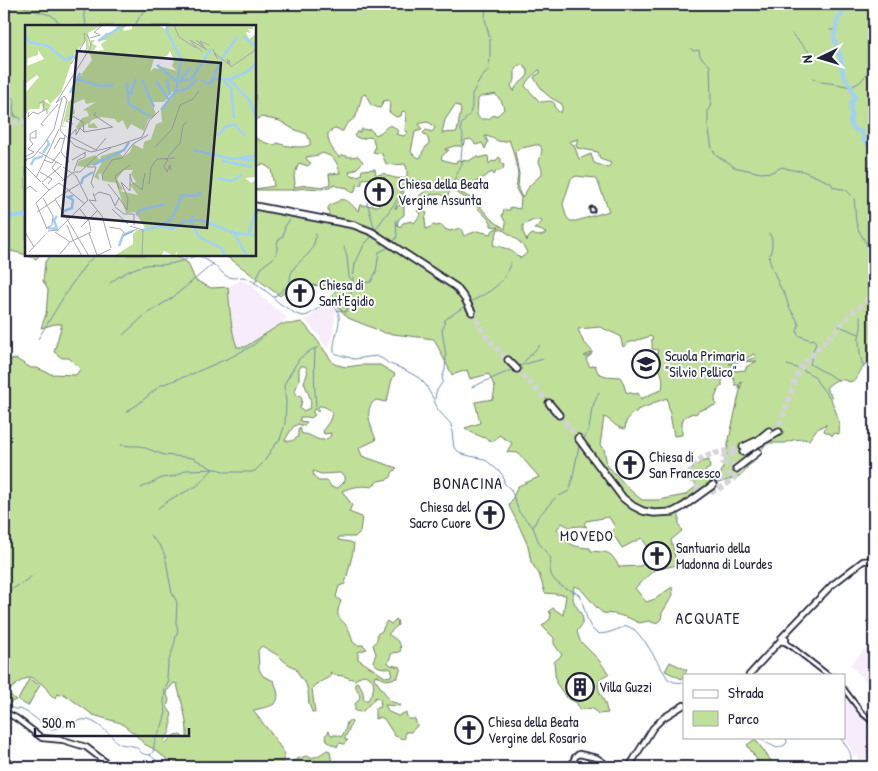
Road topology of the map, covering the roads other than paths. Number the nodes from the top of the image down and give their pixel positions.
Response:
1 (256, 206) edge
2 (471, 310) tunnel mouth
3 (508, 360) tunnel mouth
4 (517, 369) tunnel mouth
5 (549, 403) tunnel mouth
6 (558, 415) tunnel mouth
7 (761, 429) dead end
8 (779, 432) dead end
9 (578, 438) tunnel mouth
10 (764, 438) junction
11 (743, 449) tunnel mouth
12 (738, 468) joint
13 (713, 485) tunnel mouth
14 (874, 560) edge
15 (783, 640) junction
16 (750, 674) edge
17 (827, 674) edge
18 (846, 692) edge
19 (683, 706) edge
20 (4, 712) edge
21 (874, 723) edge
22 (110, 766) edge
23 (571, 767) edge
24 (605, 767) edge
25 (629, 767) edge

1 - 2 highway
3 - 4 highway
5 - 6 highway
7 - 10 highway
8 - 10 highway
9 - 13 highway
10 - 11 highway
12 - 12 highway
14 - 15 main road
15 - 16 main road
15 - 17 street
18 - 21 street
19 - 25 main road
20 - 22 main road
23 - 24 main road

